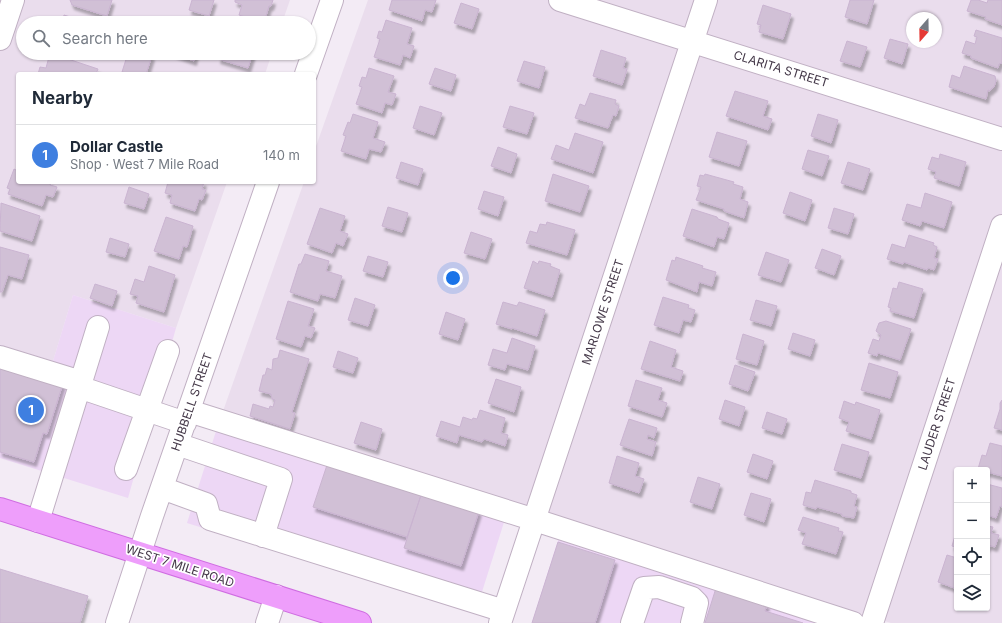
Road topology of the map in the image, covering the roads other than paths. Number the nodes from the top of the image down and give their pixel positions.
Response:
1 (13, 0) edge
2 (332, 0) edge
3 (560, 0) edge
4 (706, 0) edge
5 (0, 39) edge
6 (692, 42) junction
7 (316, 46) edge
8 (311, 60) edge
9 (307, 72) edge
10 (1002, 139) edge
11 (267, 184) edge
12 (1002, 226) edge
13 (98, 327) dead end
14 (168, 351) dead end
15 (0, 357) edge
16 (80, 384) junction
17 (147, 410) junction
18 (187, 417) junction
19 (177, 444) junction
20 (126, 469) dead end
21 (162, 488) junction
22 (0, 509) edge
23 (534, 520) junction
24 (38, 521) junction
25 (263, 536) junction
26 (140, 553) junction
27 (276, 596) junction
28 (502, 617) edge
29 (117, 623) edge
30 (267, 623) edge
31 (360, 623) edge
32 (632, 623) edge
33 (692, 623) edge
34 (854, 623) edge
35 (872, 623) edge

1 - 5 street
2 - 7 street
3 - 6 street, CLARITA STREET
4 - 6 street, MARLOWE STREET
6 - 10 street, CLARITA STREET
6 - 23 street, MARLOWE STREET
8 - 9 street
11 - 18 street, HUBBELL STREET
12 - 35 street, LAUDER STREET
13 - 16 street
14 - 17 street
15 - 16 street
16 - 17 street
16 - 24 street
17 - 18 street
17 - 20 street
18 - 19 street, HUBBELL STREET
18 - 23 street
19 - 21 street, HUBBELL STREET
19 - 25 street
21 - 25 street
21 - 26 street, HUBBELL STREET
22 - 24 main road, WEST 7 MILE ROAD
23 - 28 street, MARLOWE STREET
23 - 34 street
24 - 26 main road, WEST 7 MILE ROAD
25 - 28 street
26 - 27 main road, WEST 7 MILE ROAD
26 - 29 street, HUBBELL STREET
27 - 30 street
27 - 31 main road, WEST 7 MILE ROAD
32 - 33 street

